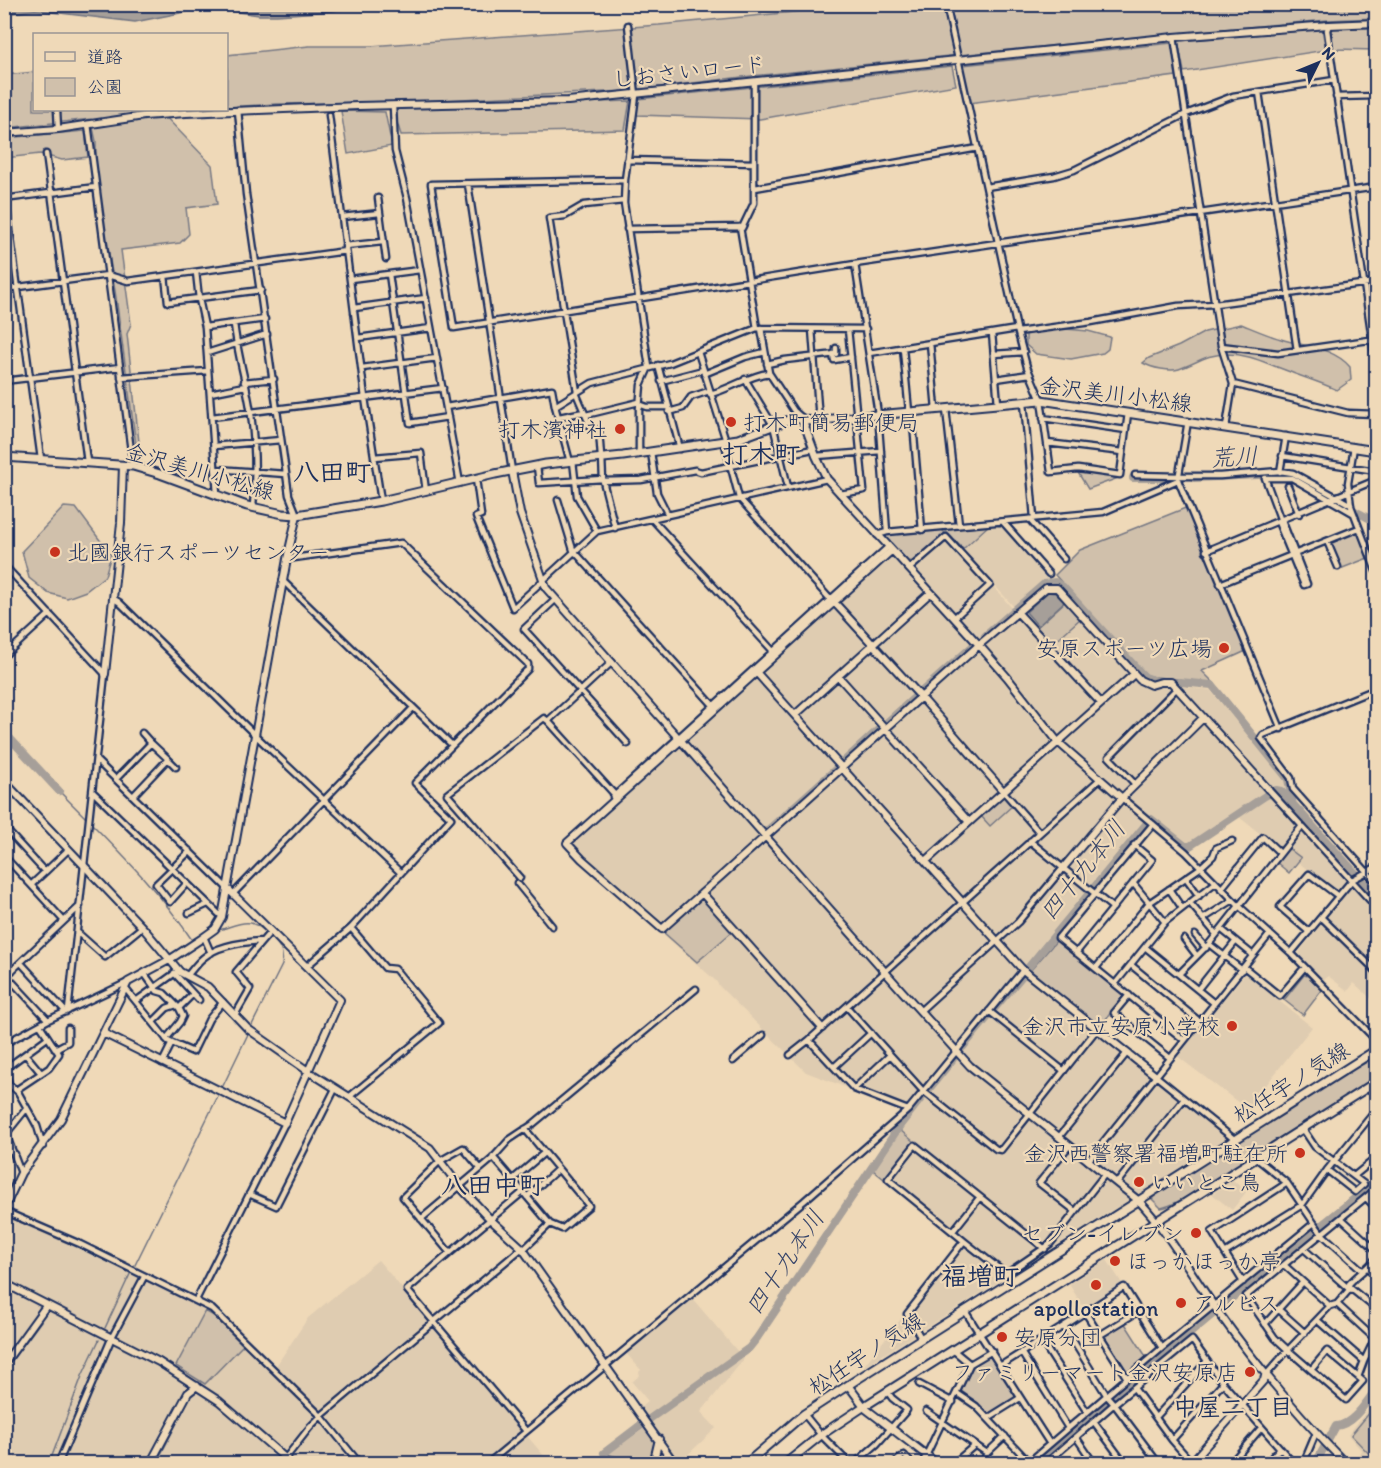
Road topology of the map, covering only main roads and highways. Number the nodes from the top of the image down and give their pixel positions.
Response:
1 (1377, 451) edge
2 (4, 458) edge
3 (1377, 1050) edge
4 (1377, 1082) edge
5 (746, 1464) edge
6 (785, 1464) edge

1 - 2 main road, 金沢美川小松線
3 - 5 main road, 松任宇ノ気線
4 - 6 main road, 松任宇ノ気線

